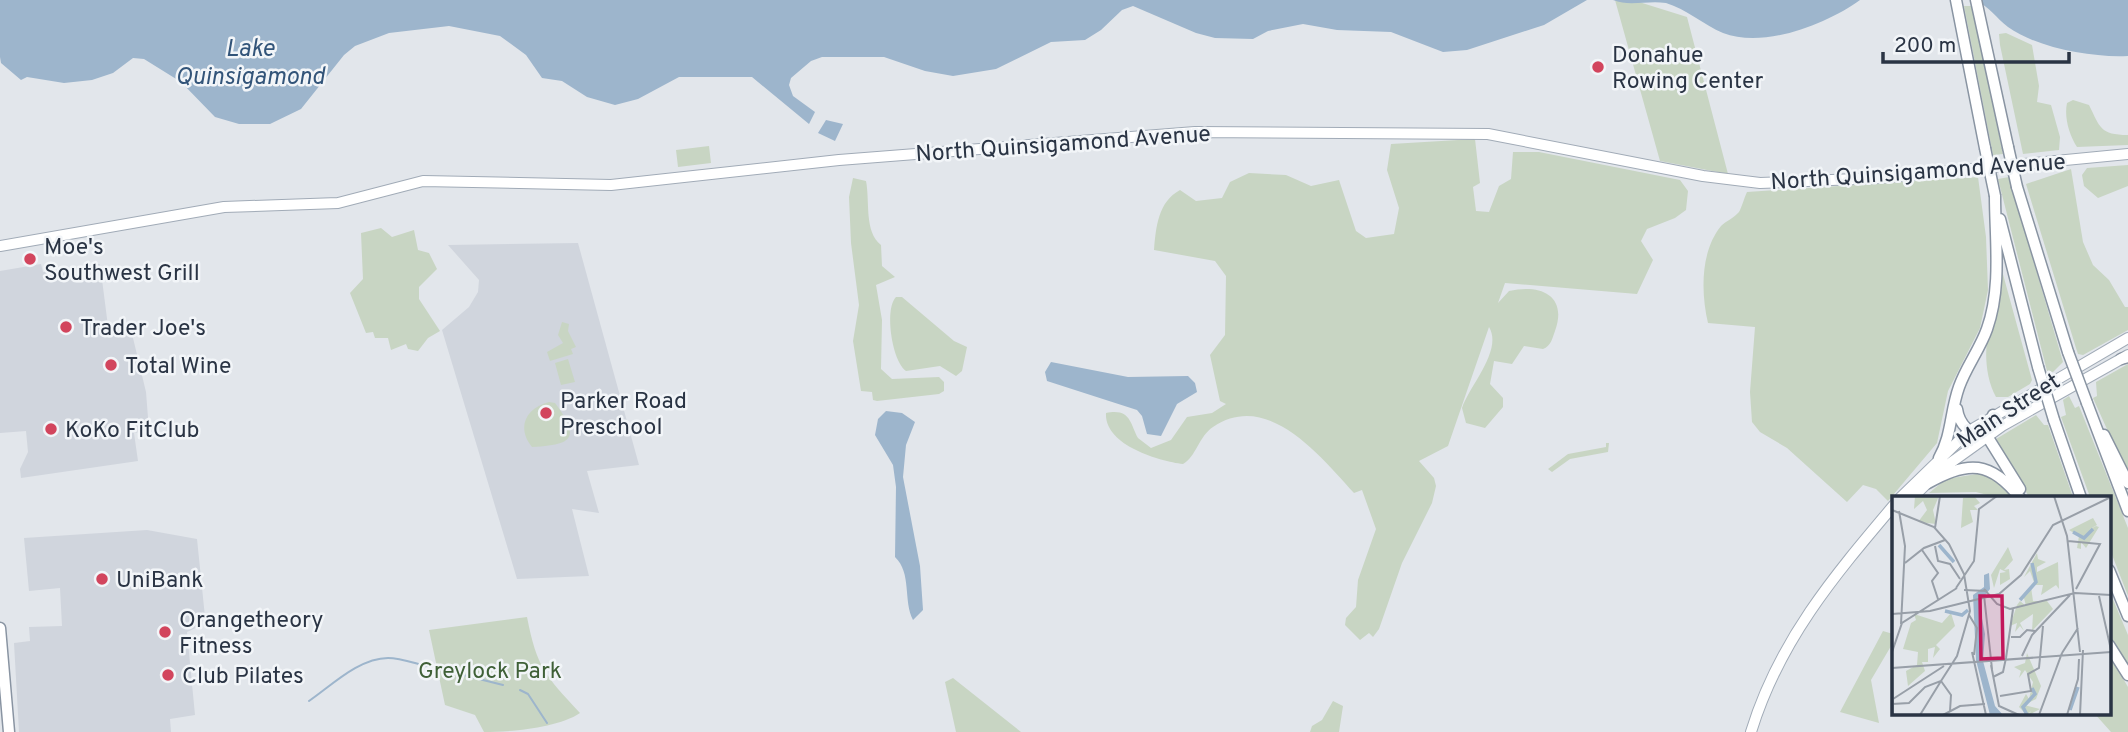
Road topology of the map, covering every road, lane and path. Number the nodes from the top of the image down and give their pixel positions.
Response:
1 (1956, 3) edge
2 (1977, 3) edge
3 (2128, 154) edge
4 (1995, 196) junction
5 (0, 246) edge
6 (2128, 338) edge
7 (2126, 357) edge
8 (1957, 392) junction
9 (2088, 406) junction
10 (1993, 415) junction
11 (1969, 430) junction
12 (1987, 436) junction
13 (1939, 458) junction
14 (1928, 483) junction
15 (2128, 483) edge
16 (1902, 496) edge
17 (1914, 496) edge
18 (2020, 496) edge
19 (2021, 496) edge
20 (2080, 496) edge
21 (1892, 508) edge
22 (2128, 511) edge
23 (1892, 517) edge
24 (1872, 534) junction
25 (1854, 555) junction
26 (2110, 572) edge
27 (1820, 598) junction
28 (2128, 616) edge
29 (1813, 618) junction
30 (0, 628) edge
31 (2110, 647) edge
32 (2128, 675) edge
33 (1767, 688) junction
34 (9, 732) edge
35 (1751, 732) edge

1 - 4 highway, bridge
2 - 9 highway, bridge
3 - 5 main road, North Quinsigamond Avenue
4 - 8 highway
4 - 20 highway, bridge
6 - 10 main road, Main Street
7 - 12 main road, Main Street
8 - 11 highway
8 - 13 highway
9 - 15 highway
9 - 22 highway
10 - 11 main road, Main Street
10 - 12 highway
11 - 12 highway
11 - 13 main road, Main Street
12 - 14 main road, Main Street
12 - 19 highway
13 - 16 main road, Main Street
14 - 17 main road, Main Street
14 - 18 highway
21 - 24 main road
23 - 24 main road
24 - 25 main road
25 - 27 main road
25 - 29 main road
26 - 28 highway
27 - 29 main road
27 - 33 main road
29 - 33 main road
30 - 34 highway
31 - 32 highway
33 - 35 main road

